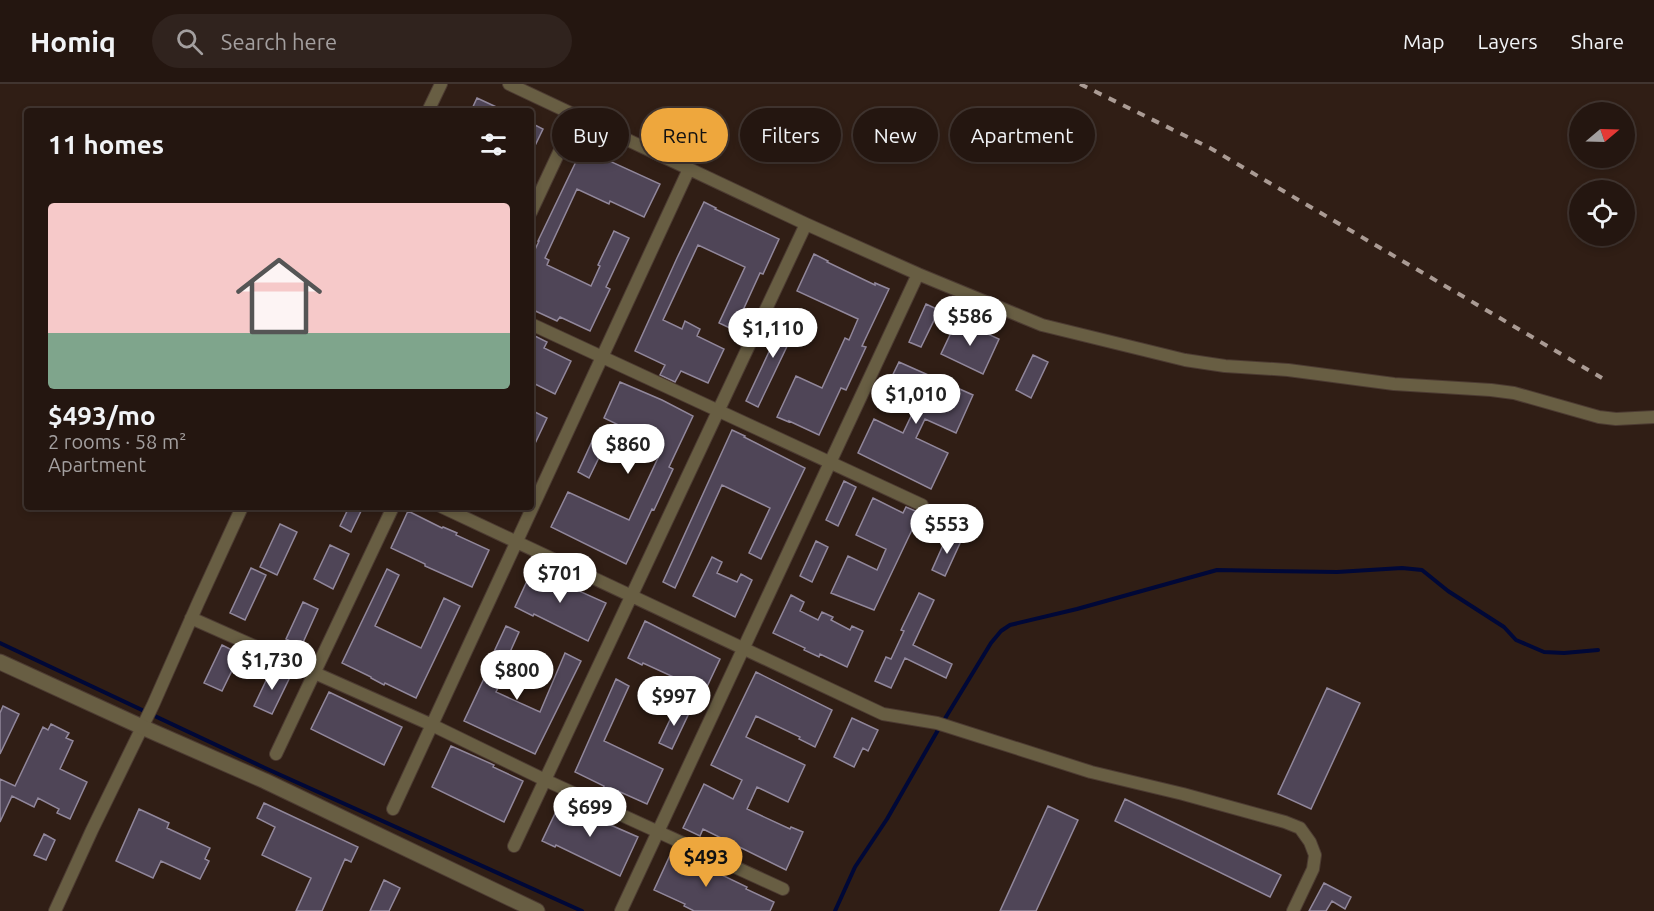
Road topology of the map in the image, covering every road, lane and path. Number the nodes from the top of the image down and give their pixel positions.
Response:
1 (441, 84) edge
2 (509, 84) edge
3 (429, 108) edge
4 (559, 108) edge
5 (629, 141) edge
6 (554, 162) edge
7 (689, 169) junction
8 (534, 206) edge
9 (806, 224) junction
10 (918, 274) junction
11 (534, 325) edge
12 (602, 357) junction
13 (718, 411) junction
14 (1654, 417) edge
15 (830, 463) junction
16 (534, 505) edge
17 (922, 505) dead end
18 (241, 510) edge
19 (392, 510) edge
20 (448, 510) edge
21 (532, 510) edge
22 (517, 542) junction
23 (631, 596) junction
24 (191, 618) junction
25 (744, 649) junction
26 (0, 662) edge
27 (314, 672) junction
28 (148, 716) junction
29 (432, 725) junction
30 (276, 754) dead end
31 (545, 780) junction
32 (393, 809) dead end
33 (658, 832) junction
34 (514, 846) dead end
35 (783, 889) dead end
36 (55, 911) edge
37 (537, 911) edge
38 (621, 911) edge
39 (1293, 911) edge

1 - 3 street
2 - 4 street
5 - 7 street
6 - 8 street
7 - 9 street
7 - 12 street
9 - 10 street
9 - 13 street
10 - 14 street
10 - 15 street
11 - 12 street
12 - 13 street
12 - 16 street
13 - 15 street
13 - 23 street
15 - 17 street
15 - 25 street
18 - 24 street
19 - 27 street
20 - 22 street
21 - 22 street
22 - 23 street
22 - 29 street
23 - 25 street
23 - 31 street
24 - 27 street
24 - 28 street
25 - 33 street
25 - 39 street
26 - 28 street
27 - 29 street
27 - 30 street
28 - 36 street
28 - 37 street
29 - 31 street
29 - 32 street
31 - 33 street
31 - 34 street
33 - 35 street
33 - 38 street

